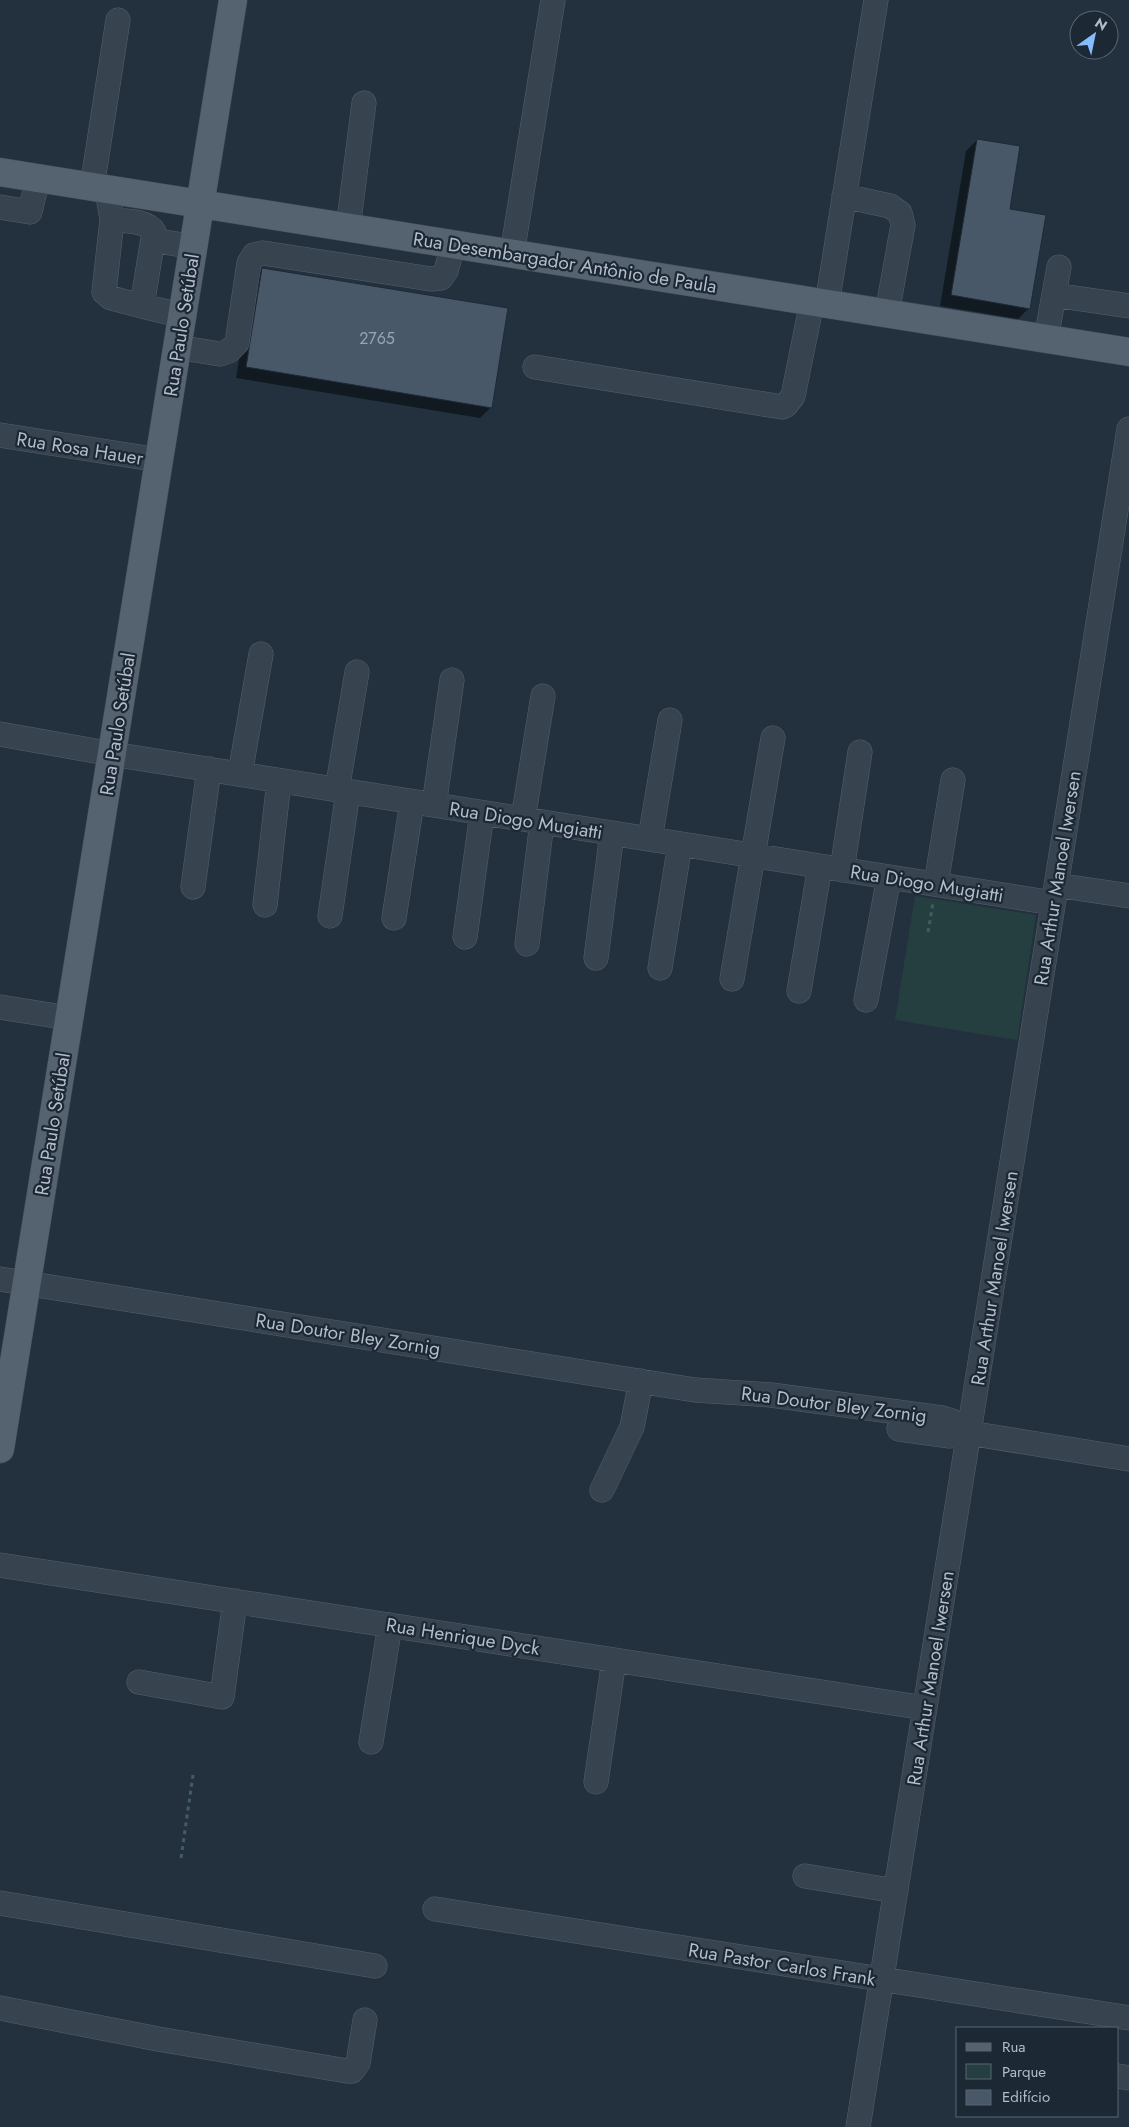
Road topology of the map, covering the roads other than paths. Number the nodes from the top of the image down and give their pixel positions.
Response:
1 (233, 0) edge
2 (553, 0) edge
3 (876, 0) edge
4 (118, 20) dead end
5 (364, 103) dead end
6 (0, 172) edge
7 (38, 178) junction
8 (100, 188) junction
9 (844, 196) junction
10 (200, 204) junction
11 (0, 207) edge
12 (112, 220) junction
13 (348, 228) junction
14 (153, 240) junction
15 (453, 244) junction
16 (194, 247) junction
17 (512, 254) junction
18 (1059, 267) dead end
19 (1054, 295) junction
20 (819, 303) junction
21 (142, 306) junction
22 (1129, 306) edge
23 (886, 313) junction
24 (184, 316) junction
25 (1046, 339) junction
26 (178, 347) junction
27 (1129, 352) edge
28 (535, 367) dead end
29 (1129, 429) edge
30 (0, 435) edge
31 (159, 460) junction
32 (261, 654) dead end
33 (357, 672) dead end
34 (452, 680) dead end
35 (543, 696) dead end
36 (670, 720) dead end
37 (0, 734) edge
38 (772, 738) dead end
39 (860, 752) dead end
40 (112, 754) junction
41 (209, 770) junction
42 (240, 774) junction
43 (279, 780) junction
44 (953, 780) dead end
45 (343, 791) junction
46 (423, 803) junction
47 (482, 813) junction
48 (532, 821) junction
49 (612, 833) junction
50 (650, 839) junction
51 (680, 844) junction
52 (753, 856) junction
53 (831, 868) junction
54 (889, 877) junction
55 (936, 884) junction
56 (193, 887) dead end
57 (1055, 894) junction
58 (1129, 896) edge
59 (265, 906) dead end
60 (330, 916) dead end
61 (394, 918) dead end
62 (465, 937) dead end
63 (527, 944) dead end
64 (596, 958) dead end
65 (660, 968) dead end
66 (732, 979) dead end
67 (799, 991) dead end
68 (866, 1000) dead end
69 (0, 1007) edge
70 (69, 1018) junction
71 (0, 1279) edge
72 (27, 1283) junction
73 (641, 1381) junction
74 (969, 1434) junction
75 (0, 1449) edge
76 (1129, 1459) edge
77 (602, 1490) dead end
78 (0, 1565) edge
79 (235, 1601) junction
80 (390, 1625) junction
81 (614, 1660) junction
82 (139, 1682) dead end
83 (925, 1708) junction
84 (371, 1742) dead end
85 (596, 1782) dead end
86 (805, 1876) dead end
87 (896, 1891) junction
88 (0, 1903) edge
89 (435, 1910) dead end
90 (375, 1966) dead end
91 (882, 1979) junction
92 (0, 2008) edge
93 (1129, 2018) edge
94 (365, 2020) dead end
95 (858, 2127) edge

1 - 10 main road, Rua Paulo Setúbal
2 - 17 street
3 - 9 street
4 - 8 street
5 - 13 street
6 - 7 main road, Rua Desembargador Antônio de Paula
7 - 8 main road, Rua Desembargador Antônio de Paula
7 - 11 street
8 - 10 main road, Rua Desembargador Antônio de Paula
8 - 12 street
9 - 20 street
9 - 23 street
10 - 13 main road, Rua Desembargador Antônio de Paula
10 - 16 main road, Rua Paulo Setúbal
12 - 14 street
12 - 21 street
13 - 15 main road, Rua Desembargador Antônio de Paula
14 - 16 street
14 - 21 street
15 - 17 main road, Rua Desembargador Antônio de Paula
15 - 26 street
16 - 24 main road, Rua Paulo Setúbal
17 - 20 main road, Rua Desembargador Antônio de Paula
18 - 19 street
19 - 22 street
19 - 25 street
20 - 23 main road, Rua Desembargador Antônio de Paula
20 - 28 street
21 - 24 street
23 - 25 main road, Rua Desembargador Antônio de Paula
24 - 26 main road, Rua Paulo Setúbal
25 - 27 main road, Rua Desembargador Antônio de Paula
26 - 31 main road, Rua Paulo Setúbal
29 - 57 street, Rua Arthur Manoel Iwersen
30 - 31 street, Rua Rosa Hauer
31 - 40 main road, Rua Paulo Setúbal
32 - 42 street
33 - 45 street
34 - 46 street
35 - 48 street
36 - 50 street
37 - 40 street, Rua Diogo Mugiatti
38 - 52 street
39 - 53 street
40 - 41 street, Rua Diogo Mugiatti
40 - 70 main road, Rua Paulo Setúbal
41 - 42 street, Rua Diogo Mugiatti
41 - 56 street
42 - 43 street, Rua Diogo Mugiatti
43 - 45 street, Rua Diogo Mugiatti
43 - 59 street
44 - 55 street
45 - 46 street, Rua Diogo Mugiatti
45 - 60 street
46 - 47 street, Rua Diogo Mugiatti
46 - 61 street
47 - 48 street, Rua Diogo Mugiatti
47 - 62 street
48 - 49 street, Rua Diogo Mugiatti
48 - 63 street
49 - 50 street, Rua Diogo Mugiatti
49 - 64 street
50 - 51 street, Rua Diogo Mugiatti
51 - 52 street, Rua Diogo Mugiatti
51 - 65 street
52 - 53 street, Rua Diogo Mugiatti
52 - 66 street
53 - 54 street, Rua Diogo Mugiatti
53 - 67 street
54 - 55 street, Rua Diogo Mugiatti
54 - 68 street
55 - 57 street, Rua Diogo Mugiatti
57 - 58 street, Rua Diogo Mugiatti
57 - 74 street, Rua Arthur Manoel Iwersen
69 - 70 street
70 - 72 main road, Rua Paulo Setúbal
71 - 72 street, Rua Doutor Bley Zornig
72 - 73 street, Rua Doutor Bley Zornig
72 - 75 main road, Rua Paulo Setúbal
73 - 74 street, Rua Doutor Bley Zornig
73 - 77 street
74 - 76 street, Rua Doutor Bley Zornig
74 - 83 street, Rua Arthur Manoel Iwersen
78 - 79 street, Rua Henrique Dyck
79 - 80 street, Rua Henrique Dyck
79 - 82 street
80 - 81 street, Rua Henrique Dyck
80 - 84 street
81 - 83 street, Rua Henrique Dyck
81 - 85 street
83 - 87 street, Rua Arthur Manoel Iwersen
86 - 87 street
87 - 91 street, Rua Arthur Manoel Iwersen
88 - 90 street
89 - 91 street, Rua Pastor Carlos Frank
91 - 93 street, Rua Pastor Carlos Frank
91 - 95 street, Rua Arthur Manoel Iwersen
92 - 94 street

